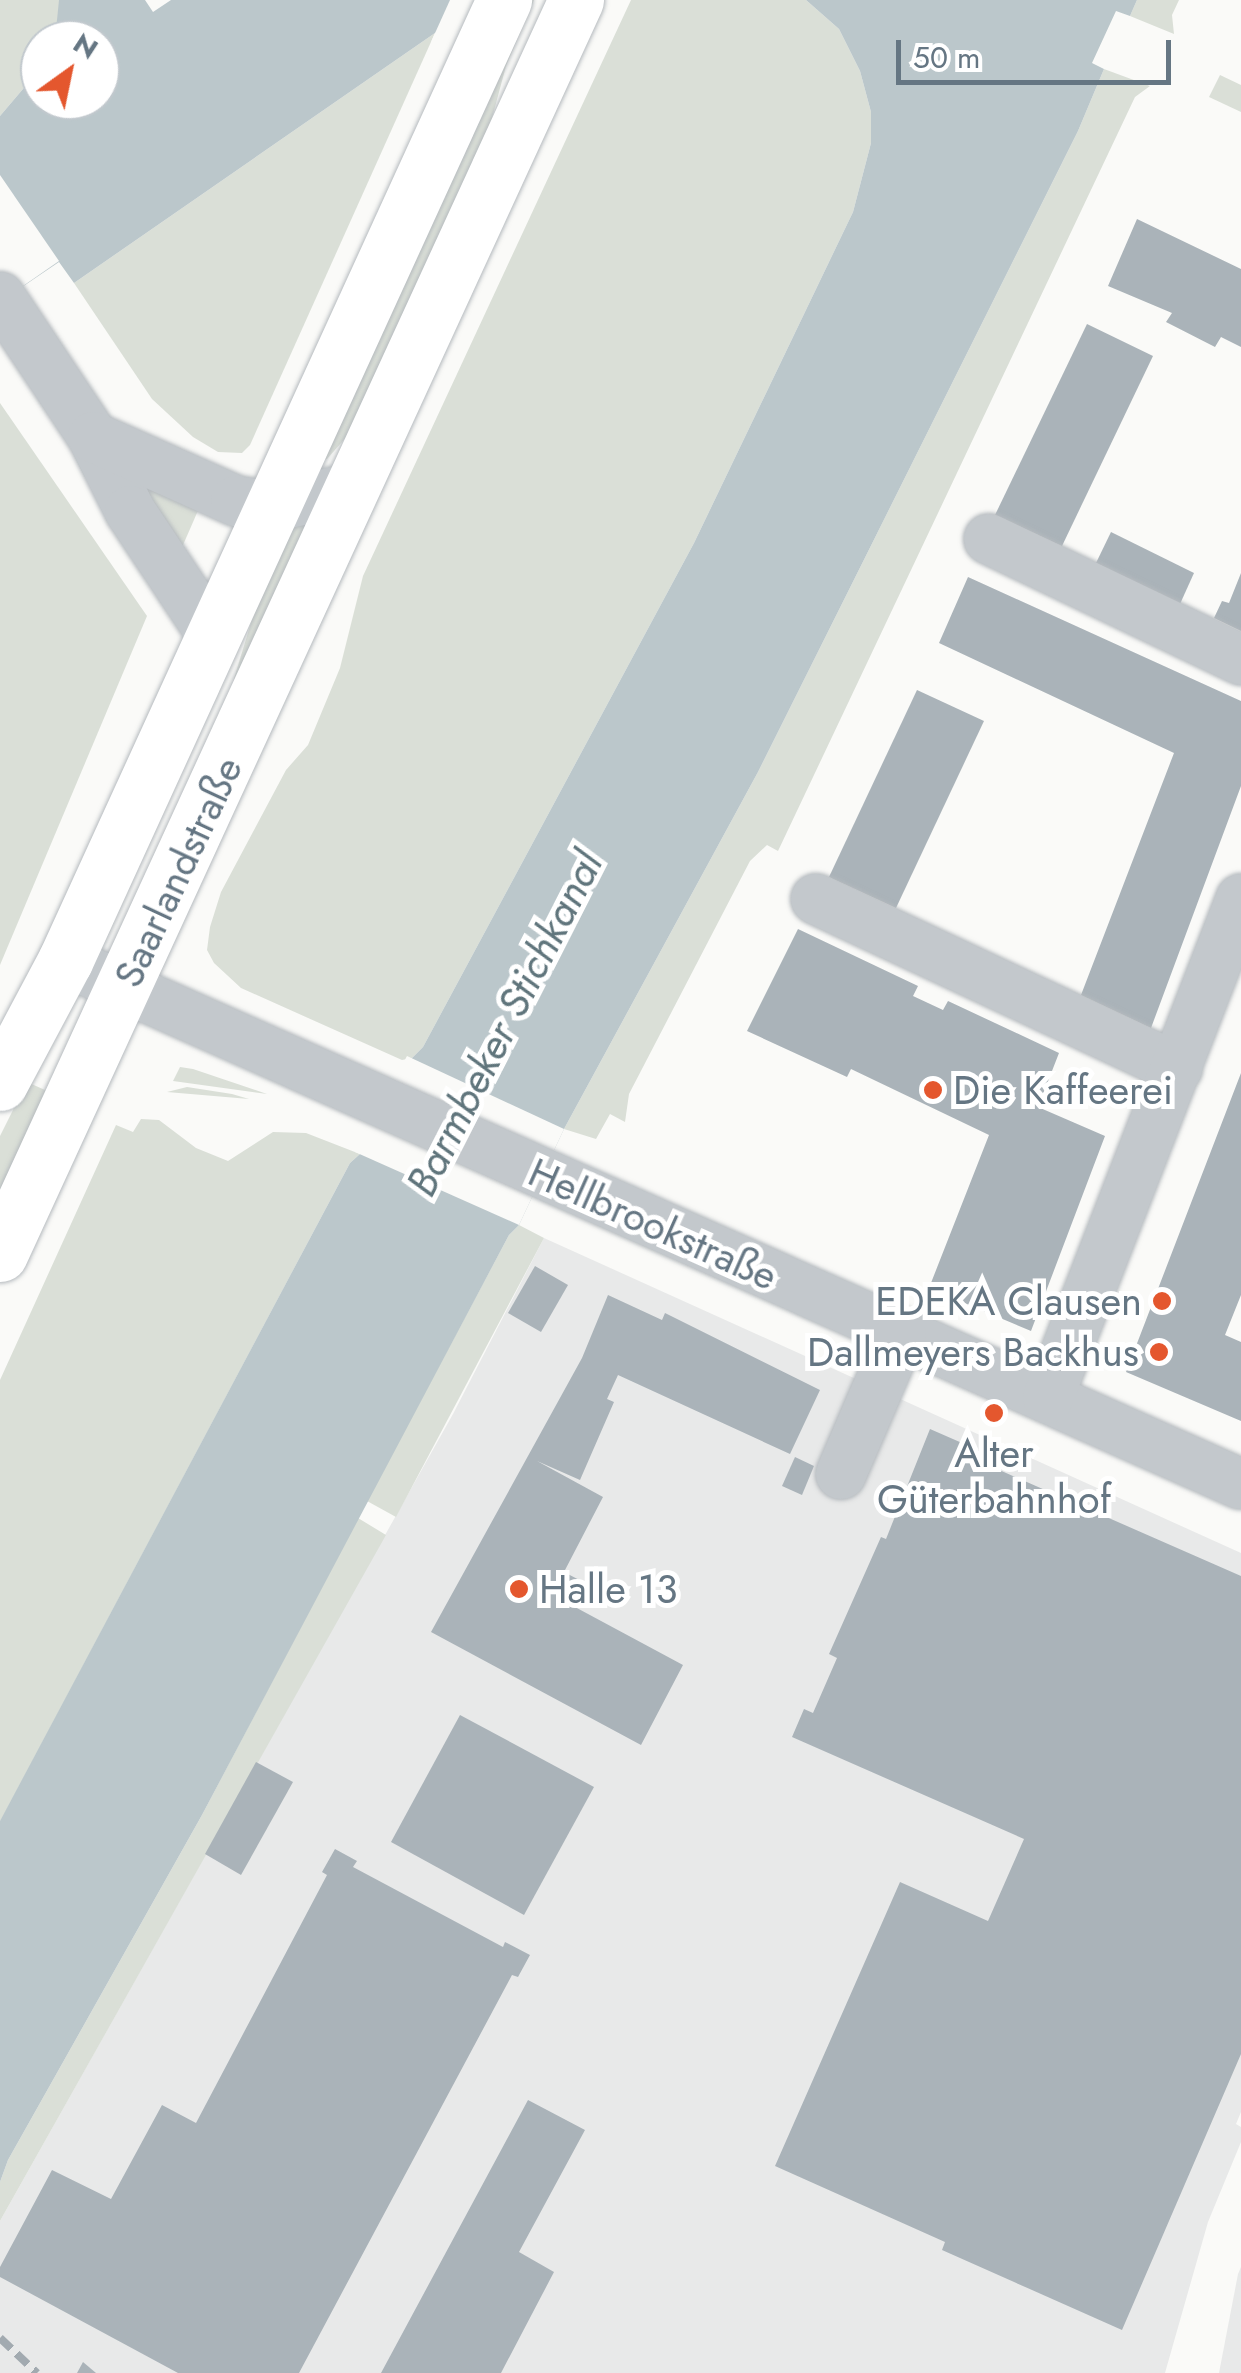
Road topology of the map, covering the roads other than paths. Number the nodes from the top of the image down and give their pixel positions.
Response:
1 (573, 7) edge
2 (494, 22) edge
3 (1, 299) edge
4 (93, 437) junction
5 (351, 488) junction
6 (272, 507) junction
7 (990, 539) dead end
8 (211, 633) junction
9 (1241, 660) edge
10 (816, 899) dead end
11 (1235, 930) edge
12 (65, 961) junction
13 (124, 988) junction
14 (1177, 1068) junction
15 (0, 1083) edge
16 (0, 1254) edge
17 (901, 1334) junction
18 (1048, 1398) junction
19 (841, 1474) dead end
20 (1241, 1484) edge

1 - 5 main road, Saarlandstraße
2 - 6 main road, Saarlandstraße
3 - 4 street
4 - 6 street
4 - 8 street
5 - 6 street
5 - 13 main road, Saarlandstraße
6 - 8 main road, Saarlandstraße
7 - 9 street
8 - 12 main road, Saarlandstraße
10 - 14 street
11 - 14 street
12 - 13 street, Hellbrookstraße
12 - 15 main road, Saarlandstraße
13 - 16 main road, Saarlandstraße
13 - 17 street, Hellbrookstraße
14 - 18 street
17 - 18 street, Hellbrookstraße
17 - 19 street
18 - 20 street, Hellbrookstraße

